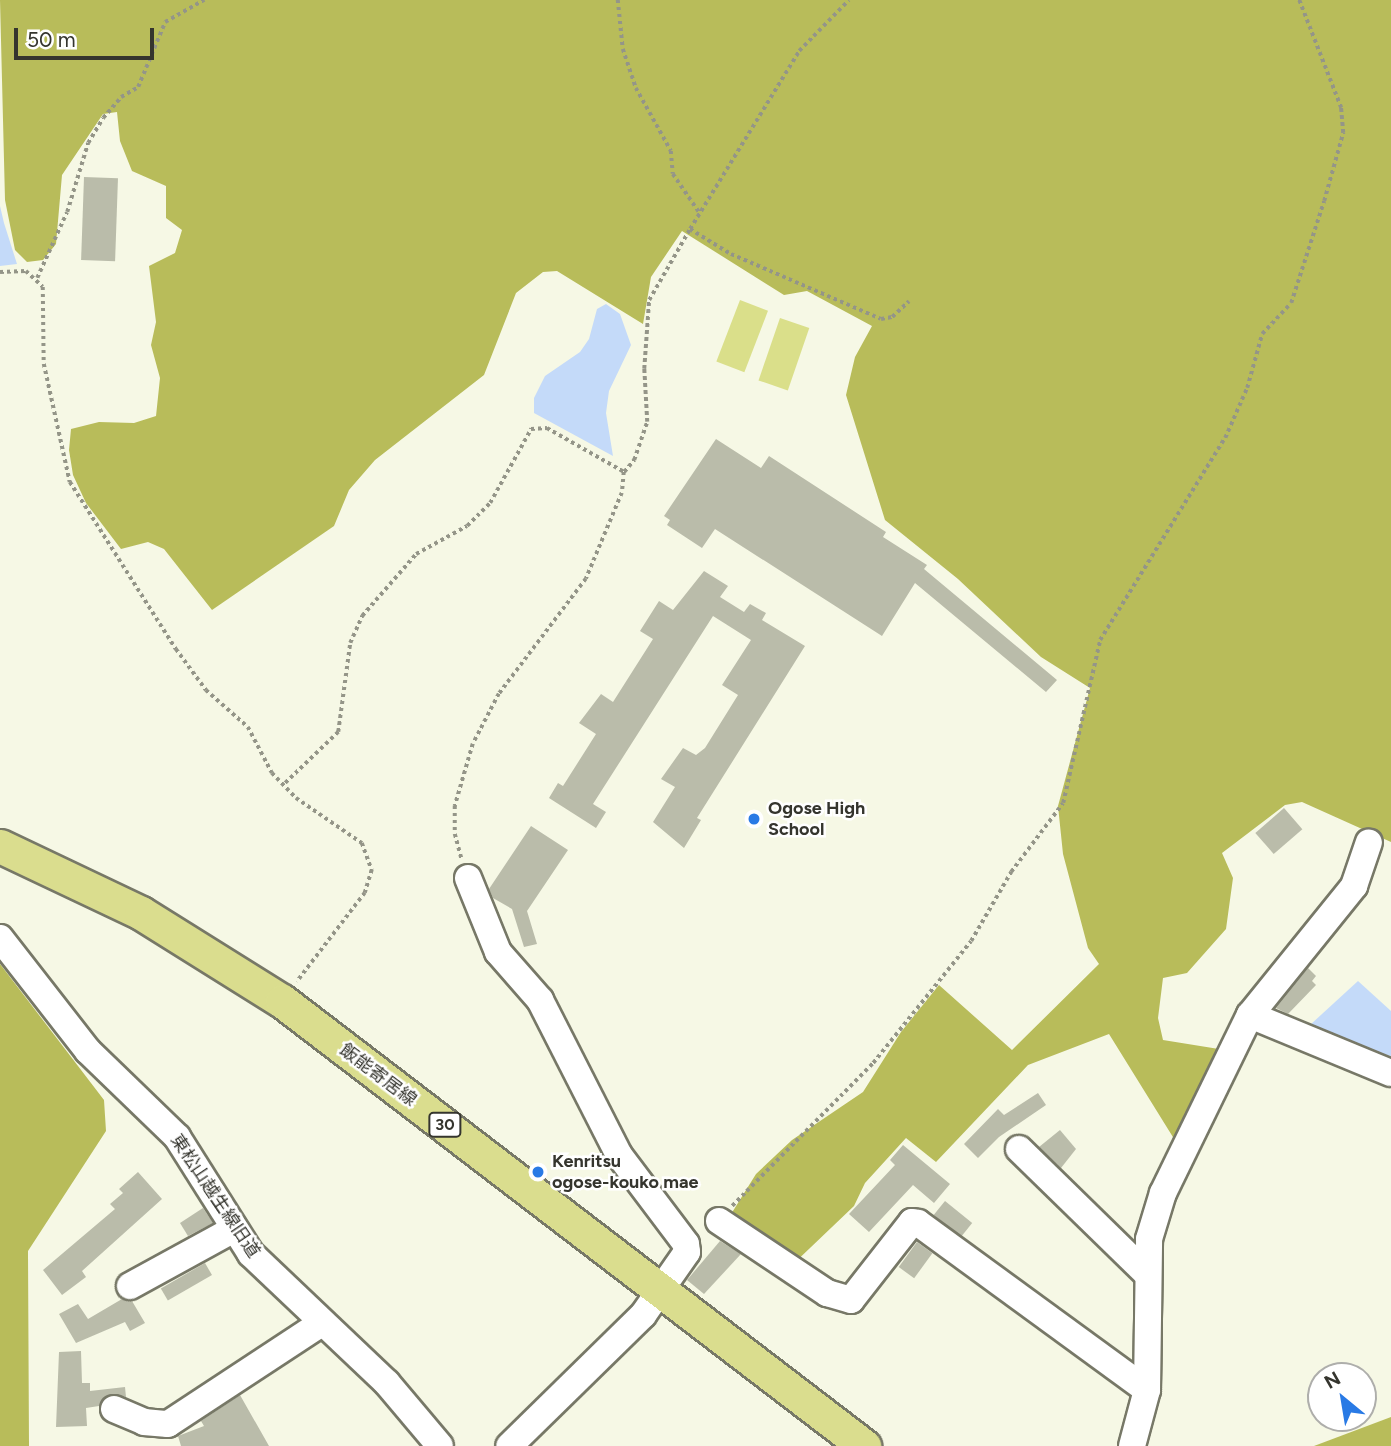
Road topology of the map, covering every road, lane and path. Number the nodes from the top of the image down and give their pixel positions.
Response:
1 (204, 0) edge
2 (618, 0) edge
3 (849, 0) edge
4 (1299, 0) edge
5 (699, 212) junction
6 (690, 229) junction
7 (0, 272) edge
8 (37, 278) junction
9 (909, 300) dead end
10 (624, 472) junction
11 (285, 783) junction
12 (1370, 842) dead end
13 (0, 846) edge
14 (468, 878) joint
15 (0, 938) edge
16 (282, 1001) junction
17 (1250, 1015) junction
18 (1391, 1073) edge
19 (1019, 1149) dead end
20 (719, 1221) joint
21 (234, 1229) junction
22 (1146, 1273) junction
23 (131, 1286) dead end
24 (661, 1290) junction
25 (321, 1323) junction
26 (1146, 1390) junction
27 (114, 1409) dead end
28 (440, 1446) edge
29 (509, 1446) edge
30 (864, 1446) edge
31 (1132, 1446) edge

1 - 8 path
2 - 5 path
3 - 5 path
4 - 20 path
5 - 6 path
6 - 9 path
6 - 10 path
7 - 8 path
8 - 11 path
10 - 11 path
10 - 14 path
11 - 16 path
12 - 17 street
13 - 16 main road, 飯能寄居線 / 30
14 - 24 street
15 - 21 street, 東松山越生線旧道
16 - 24 main road, 飯能寄居線 / 30
17 - 18 street
17 - 22 street
19 - 22 street
20 - 26 street
21 - 23 street
21 - 25 street, 東松山越生線旧道
22 - 26 street
24 - 29 street
24 - 30 main road, 飯能寄居線 / 30
25 - 27 street
25 - 28 street, 東松山越生線旧道
26 - 31 street

